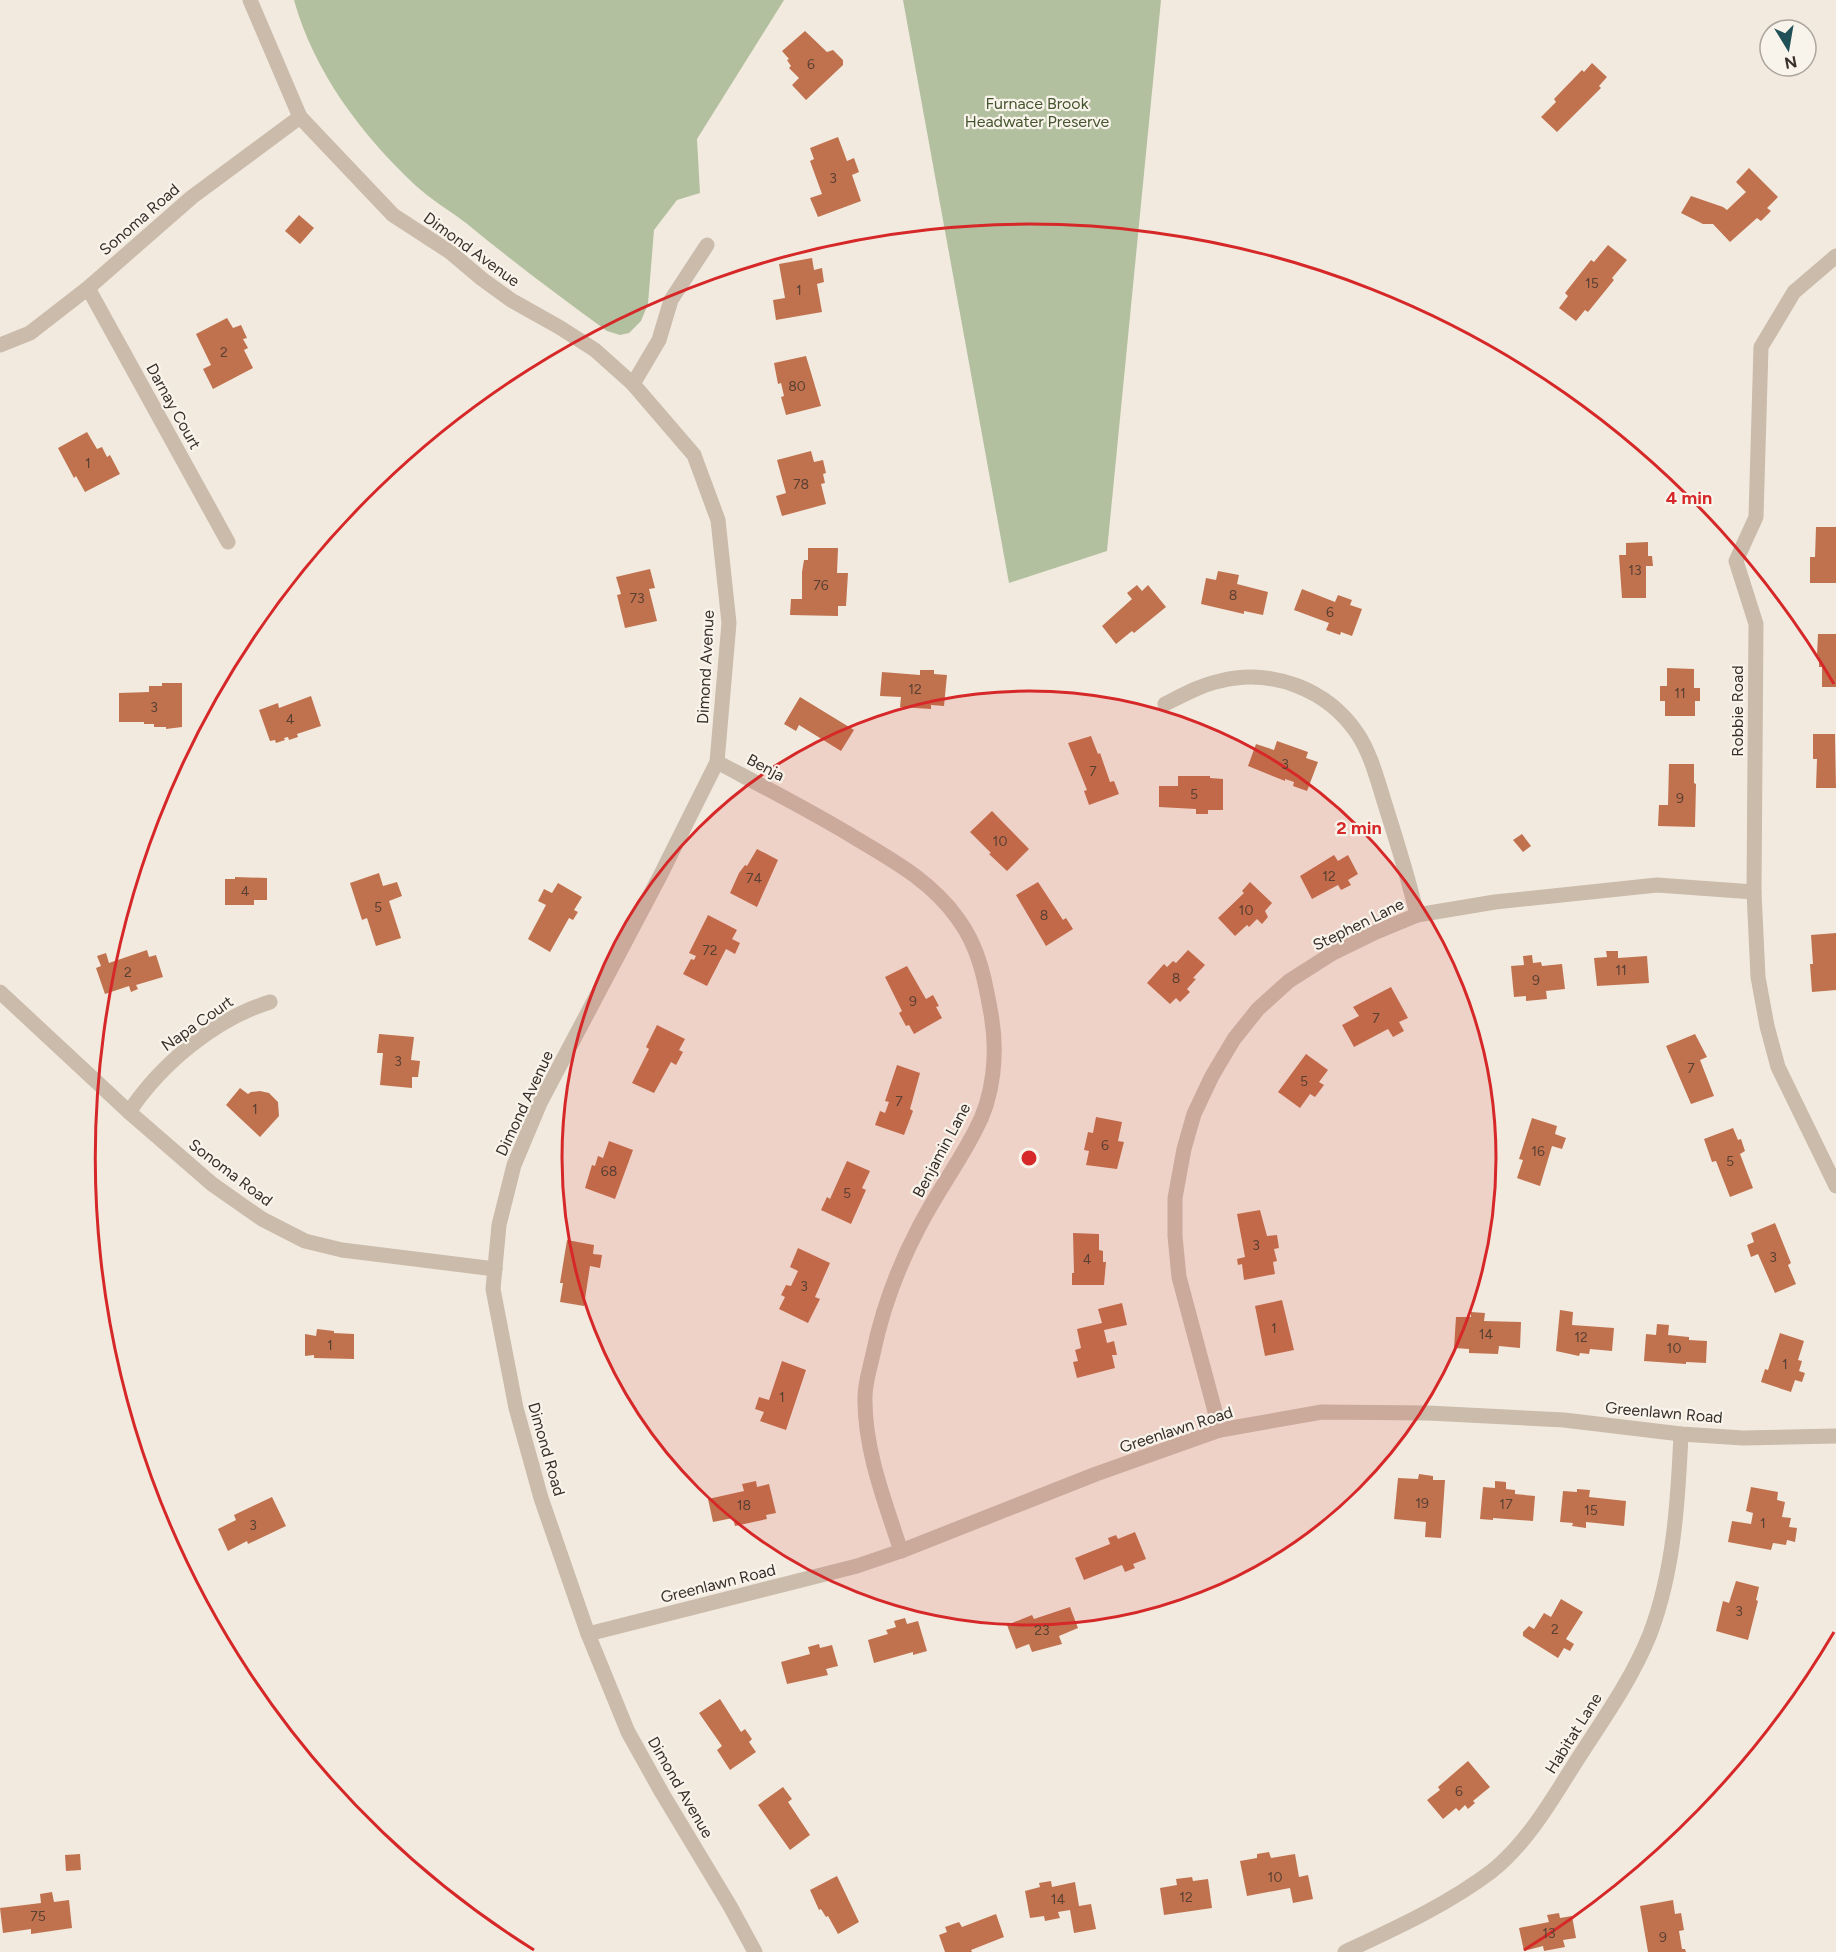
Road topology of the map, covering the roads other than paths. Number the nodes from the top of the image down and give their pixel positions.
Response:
1 (250, 0) edge
2 (300, 117) junction
3 (707, 245) dead end
4 (1836, 256) edge
5 (88, 288) junction
6 (0, 345) edge
7 (633, 384) junction
8 (228, 542) dead end
9 (1165, 704) dead end
10 (717, 762) junction
11 (798, 804) joint
12 (1754, 892) junction
13 (1417, 915) junction
14 (0, 992) edge
15 (270, 1002) dead end
16 (129, 1112) junction
17 (1836, 1186) edge
18 (495, 1269) junction
19 (1220, 1430) junction
20 (1682, 1434) junction
21 (1836, 1436) edge
22 (901, 1551) junction
23 (588, 1634) junction
24 (755, 1952) edge
25 (1345, 1952) edge

1 - 2 street, Dimond Avenue
2 - 5 street, Sonoma Road
2 - 7 street, Dimond Avenue
3 - 7 street
4 - 12 street, Robbie Road
5 - 6 street, Sonoma Road
5 - 8 street, Darnay Court
7 - 10 street, Dimond Avenue
9 - 13 street
10 - 11 street, Benja
10 - 18 street, Dimond Avenue
11 - 22 street, Benjamin Lane
12 - 13 street, Stephen Lane
12 - 17 street, Robbie Road
13 - 19 street, Stephen Lane
14 - 16 street, Sonoma Road
15 - 16 street, Napa Court
16 - 18 street, Sonoma Road
18 - 23 street, Dimond Road
19 - 20 street, Greenlawn Road
19 - 22 street, Greenlawn Road
20 - 21 street, Greenlawn Road
20 - 25 street, Habitat Lane
22 - 23 street, Greenlawn Road
23 - 24 street, Dimond Avenue

